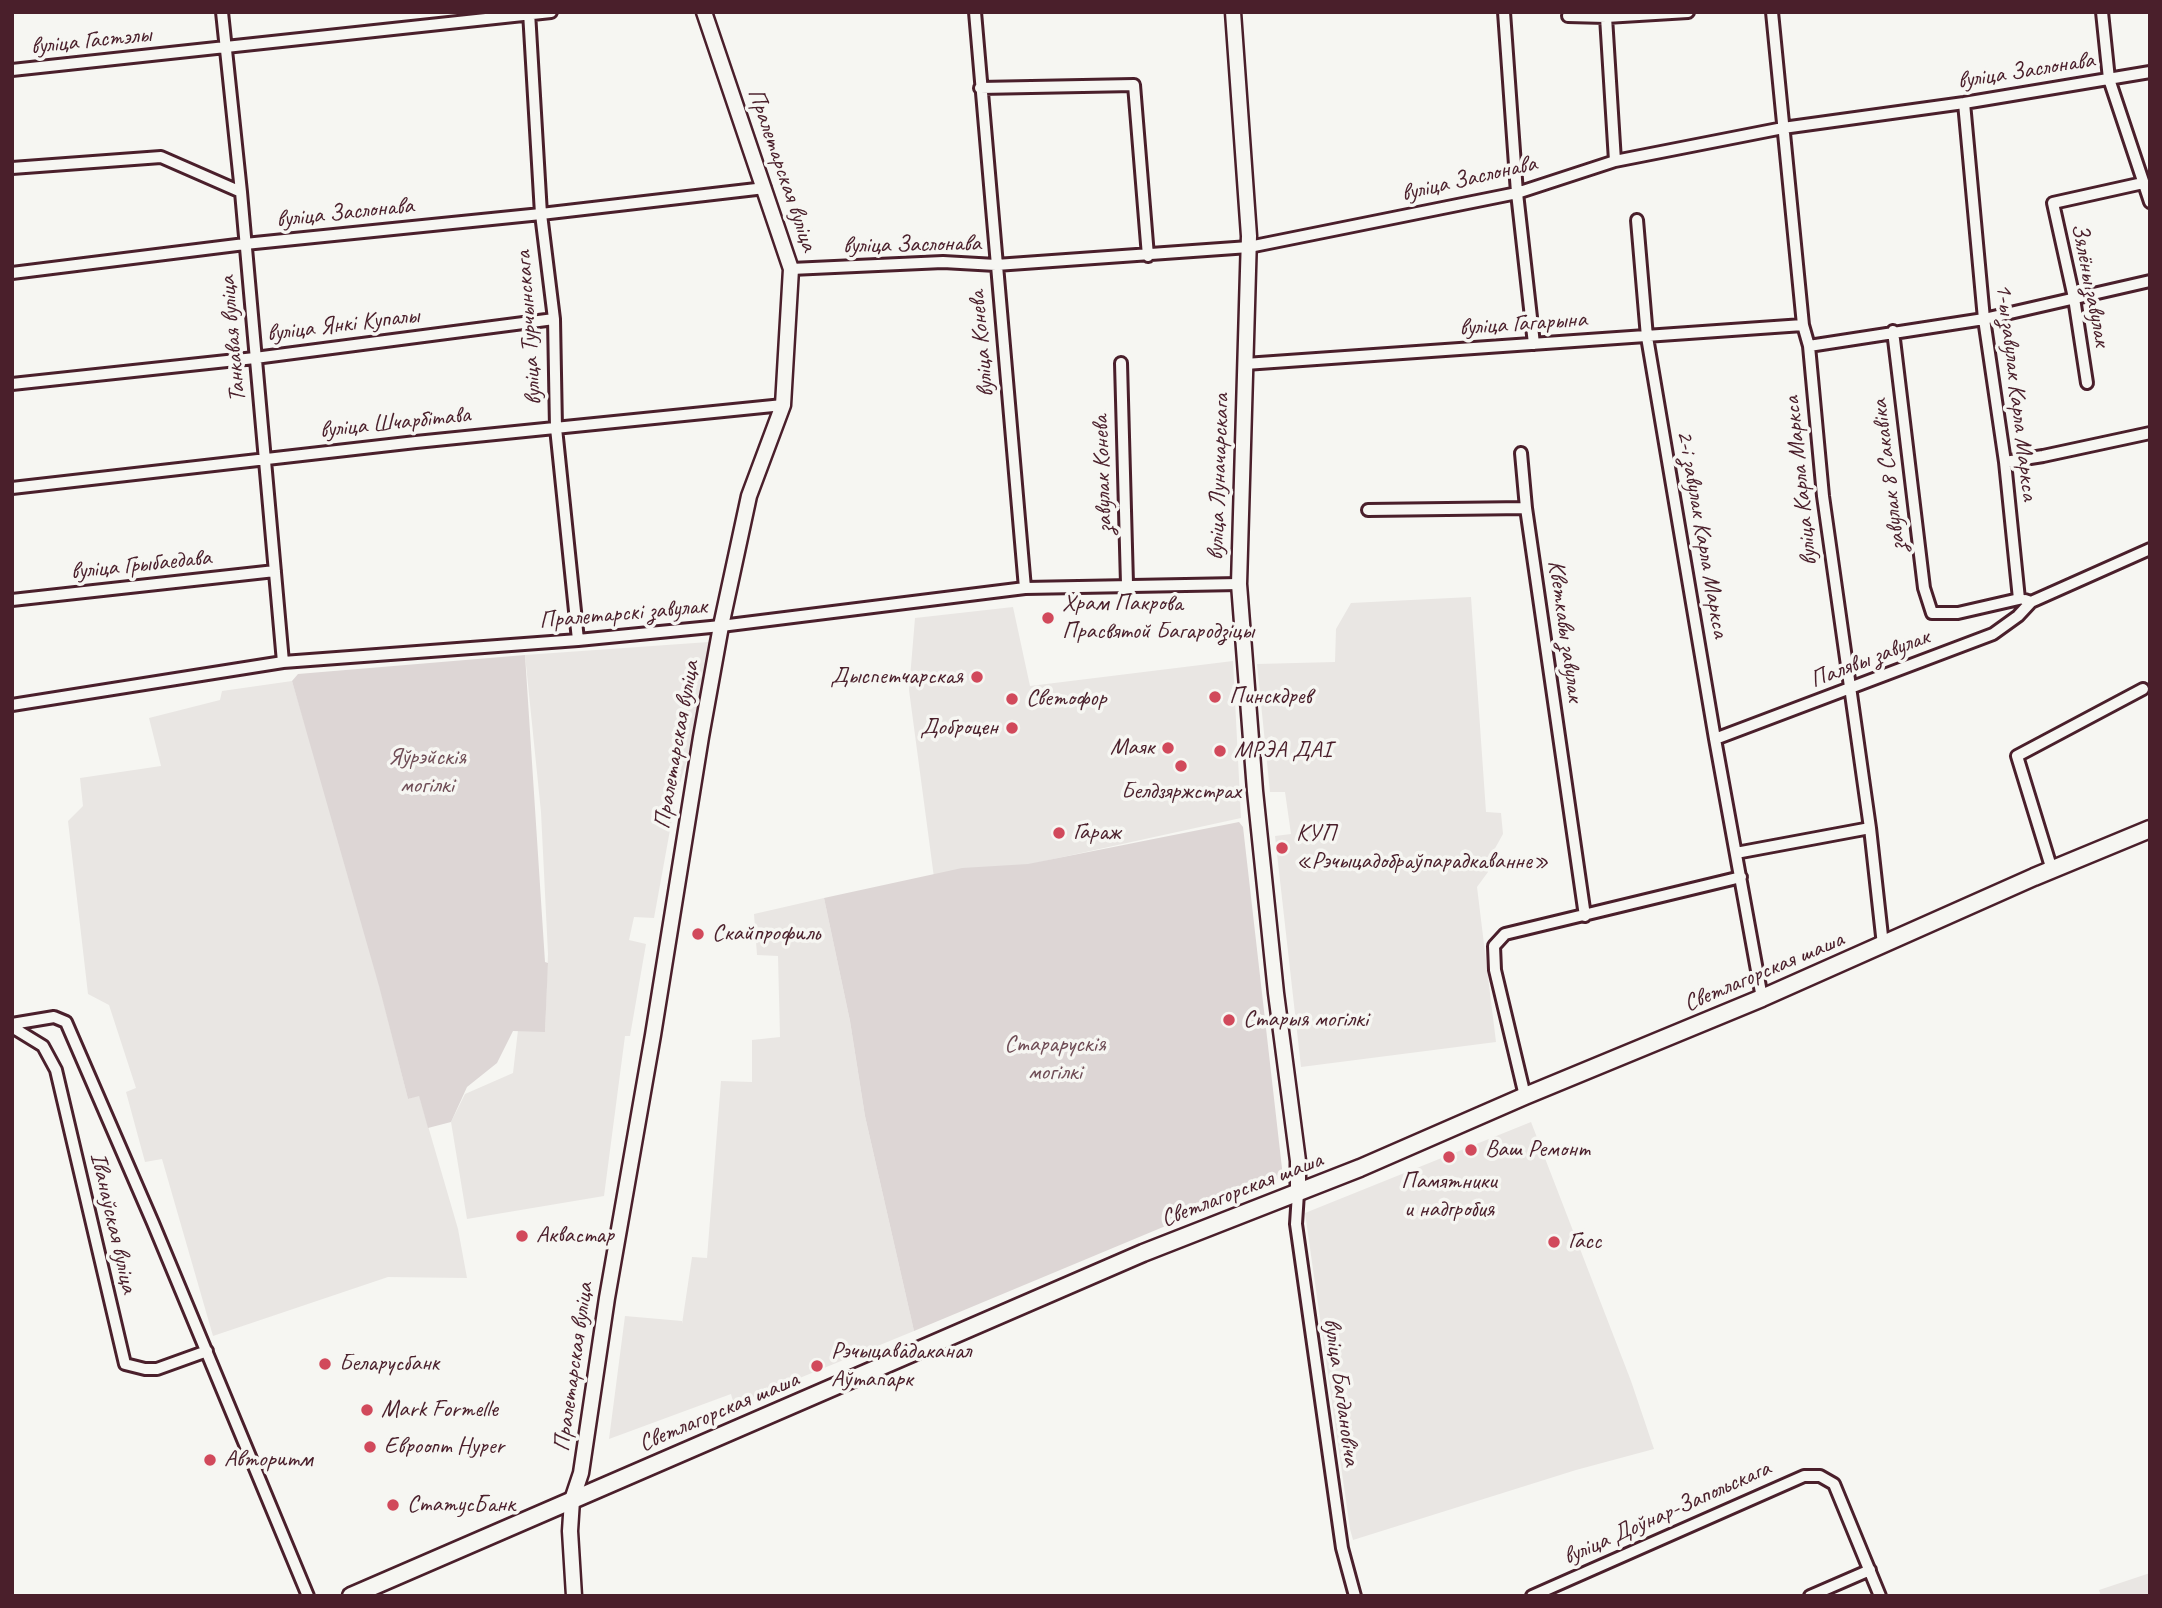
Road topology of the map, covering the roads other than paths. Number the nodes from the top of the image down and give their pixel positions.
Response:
1 (222, 12) edge
2 (551, 12) edge
3 (704, 12) edge
4 (975, 12) edge
5 (1233, 12) edge
6 (1504, 12) edge
7 (1688, 12) edge
8 (1772, 12) edge
9 (2102, 12) edge
10 (529, 14) edge
11 (1568, 16) dead end
12 (1606, 18) junction
13 (225, 48) junction
14 (12, 70) edge
15 (2150, 72) edge
16 (2109, 79) junction
17 (981, 88) junction
18 (1964, 103) junction
19 (1783, 128) junction
20 (1615, 161) junction
21 (12, 167) edge
22 (2143, 183) junction
23 (765, 188) junction
24 (241, 191) junction
25 (1517, 193) junction
26 (2150, 202) edge
27 (541, 214) junction
28 (1637, 220) dead end
29 (245, 244) junction
30 (1249, 247) junction
31 (1148, 256) junction
32 (996, 265) junction
33 (791, 270) junction
34 (12, 273) edge
35 (2150, 281) edge
36 (2074, 298) junction
37 (554, 319) junction
38 (1984, 319) junction
39 (1803, 325) junction
40 (1893, 331) junction
41 (1647, 337) junction
42 (1534, 344) junction
43 (1809, 346) junction
44 (255, 358) junction
45 (1121, 363) dead end
46 (1245, 363) junction
47 (2087, 383) dead end
48 (12, 384) edge
49 (783, 405) junction
50 (556, 428) junction
51 (2150, 433) edge
52 (1521, 453) dead end
53 (266, 459) junction
54 (2006, 462) junction
55 (12, 488) edge
56 (1526, 508) junction
57 (1368, 510) dead end
58 (2150, 549) edge
59 (275, 571) junction
60 (1127, 584) junction
61 (1239, 584) junction
62 (1025, 588) junction
63 (2018, 599) junction
64 (12, 600) edge
65 (2031, 602) junction
66 (721, 626) junction
67 (578, 640) junction
68 (283, 662) junction
69 (2143, 689) dead end
70 (1850, 690) junction
71 (12, 705) edge
72 (1715, 739) junction
73 (1870, 828) junction
74 (2150, 829) edge
75 (1736, 853) junction
76 (2052, 870) junction
77 (1741, 877) junction
78 (1585, 916) junction
79 (1883, 945) junction
80 (1762, 998) junction
81 (12, 1026) edge
82 (1525, 1096) junction
83 (1298, 1193) junction
84 (207, 1351) junction
85 (572, 1500) junction
86 (1870, 1570) junction
87 (308, 1596) edge
88 (351, 1596) edge
89 (575, 1596) edge
90 (1355, 1596) edge
91 (1532, 1596) edge
92 (1810, 1596) edge
93 (1880, 1596) edge

1 - 13 street, Танкавая вуліца
2 - 10 street, вуліца Гастэлы
3 - 23 street, Пралетарская вуліца
4 - 17 street, вуліца Конева
5 - 30 street, вуліца Луначарскага
6 - 25 street
7 - 12 street
8 - 19 street, вуліца Карла Маркса
9 - 16 street
10 - 13 street, вуліца Гастэлы
10 - 27 street, вуліца Турчынскага
11 - 12 street
12 - 20 street
13 - 14 street, вуліца Гастэлы
13 - 24 street, Танкавая вуліца
15 - 16 street, вуліца Заслонава
16 - 18 street, вуліца Заслонава
16 - 22 street
17 - 31 street
17 - 32 street, вуліца Конева
18 - 19 street, вуліца Заслонава
18 - 38 street, 1-ы завулак Карла Маркса
19 - 20 street, вуліца Заслонава
19 - 39 street, вуліца Карла Маркса
20 - 25 street, вуліца Заслонава
21 - 24 street
22 - 26 street
22 - 36 street, Зялёны завулак
23 - 27 street, вуліца Заслонава
23 - 33 street, Пралетарская вуліца
24 - 29 street, Танкавая вуліца
25 - 30 street, вуліца Заслонава
25 - 42 street
27 - 29 street, вуліца Заслонава
27 - 37 street, вуліца Турчынскага
28 - 41 street, 2-і завулак Карла Маркса
29 - 34 street, вуліца Заслонава
29 - 44 street, Танкавая вуліца
30 - 31 street, вуліца Заслонава
30 - 46 street, вуліца Луначарскага
31 - 32 street, вуліца Заслонава
32 - 33 street, вуліца Заслонава
32 - 62 street, вуліца Конева
33 - 49 street, Пралетарская вуліца
35 - 36 street
36 - 38 street
36 - 47 street, Зялёны завулак
37 - 44 street, вуліца Янкі Купалы
37 - 50 street, вуліца Турчынскага
38 - 40 street
38 - 54 street, 1-ы завулак Карла Маркса
39 - 41 street, вуліца Гагарына
39 - 43 street, вуліца Карла Маркса
40 - 43 street
40 - 63 street, завулак 8 Сакавіка
41 - 42 street, вуліца Гагарына
41 - 72 street, 2-і завулак Карла Маркса
42 - 46 street, вуліца Гагарына
43 - 70 street, вуліца Карла Маркса
44 - 48 street, вуліца Янкі Купалы
44 - 53 street, Танкавая вуліца
45 - 60 street, завулак Конева
46 - 61 street, вуліца Луначарскага
49 - 50 street, вуліца Шчарбітава
49 - 66 street, Пралетарская вуліца
50 - 53 street, вуліца Шчарбітава
50 - 67 street, вуліца Турчынскага
51 - 54 street
52 - 56 street, Кветкавы завулак
53 - 55 street, вуліца Шчарбітава
53 - 59 street, Танкавая вуліца
54 - 63 street, 1-ы завулак Карла Маркса
56 - 57 street
56 - 78 street, Кветкавы завулак
58 - 65 street, Палявы завулак
59 - 64 street, вуліца Грыбаедава
59 - 68 street, Танкавая вуліца
60 - 61 street, Пралетарскі завулак
60 - 62 street, Пралетарскі завулак
61 - 83 street, вуліца Луначарскага
62 - 66 street, Пралетарскі завулак
63 - 65 street
65 - 70 street, Палявы завулак
66 - 67 street, Пралетарскі завулак
66 - 85 street, Пралетарская вуліца
67 - 68 street, Пралетарскі завулак
68 - 71 street, Пралетарскі завулак
69 - 76 street
70 - 72 street, Палявы завулак
70 - 73 street, вуліца Карла Маркса
72 - 75 street, 2-і завулак Карла Маркса
73 - 75 street
73 - 79 street, вуліца Карла Маркса
74 - 76 main road, Светлагорская шаша
75 - 77 street, 2-і завулак Карла Маркса
76 - 79 main road, Светлагорская шаша
77 - 78 street
77 - 80 street, 2-і завулак Карла Маркса
78 - 82 street
79 - 80 main road, Светлагорская шаша
80 - 82 main road, Светлагорская шаша
81 - 84 street, Іванаўская вуліца
81 - 84 street, Іванаўская вуліца
82 - 83 main road, Светлагорская шаша
83 - 85 main road, Светлагорская шаша
83 - 90 street, вуліца Багдановіча
84 - 87 street, Іванаўская вуліца
85 - 88 main road, Светлагорская шаша
85 - 89 street, Пралетарская вуліца
86 - 91 street, вуліца Доўнар-Запольскага
86 - 92 street
86 - 93 street

